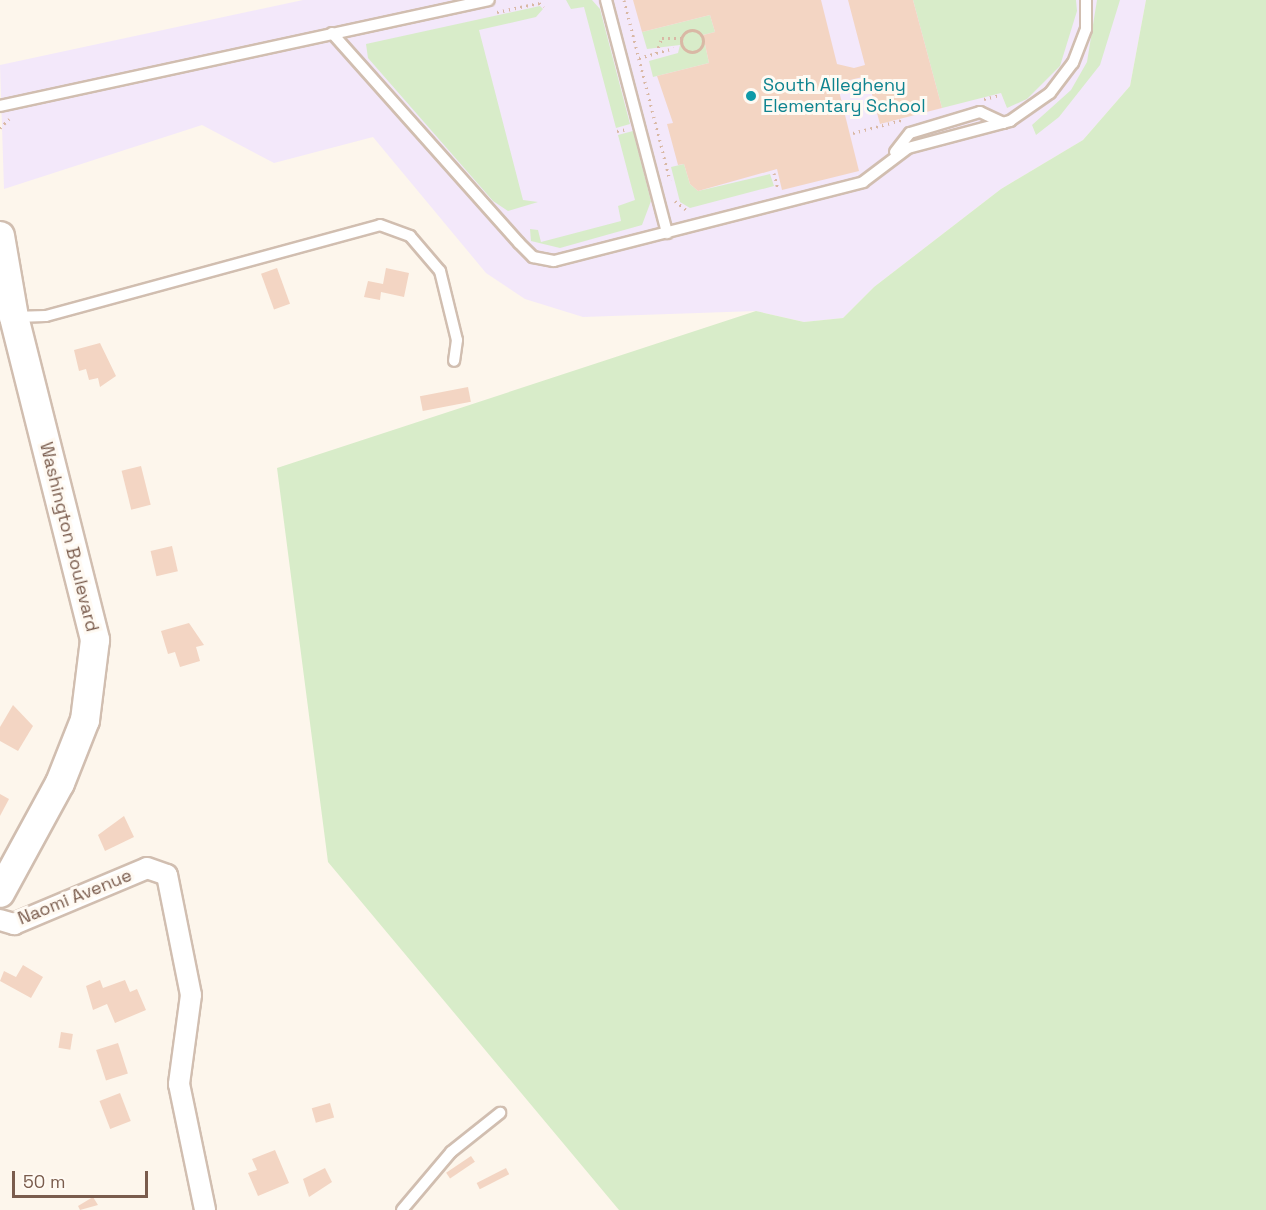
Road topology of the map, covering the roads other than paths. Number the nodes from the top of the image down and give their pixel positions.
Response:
1 (489, 0) edge
2 (606, 0) edge
3 (1086, 0) edge
4 (332, 33) junction
5 (0, 106) edge
6 (1004, 123) junction
7 (882, 170) junction
8 (667, 232) junction
9 (0, 236) edge
10 (8, 307) edge
11 (454, 361) dead end
12 (0, 893) edge
13 (0, 920) edge
14 (500, 1113) dead end
15 (205, 1210) edge
16 (402, 1210) edge

1 - 4 lane
2 - 8 lane
3 - 6 lane
4 - 5 lane
4 - 8 lane
6 - 7 lane
6 - 7 lane
7 - 8 lane
9 - 10 street, Washington Boulevard
10 - 11 lane
10 - 12 street, Washington Boulevard
13 - 15 street, Naomi Avenue
14 - 16 lane

